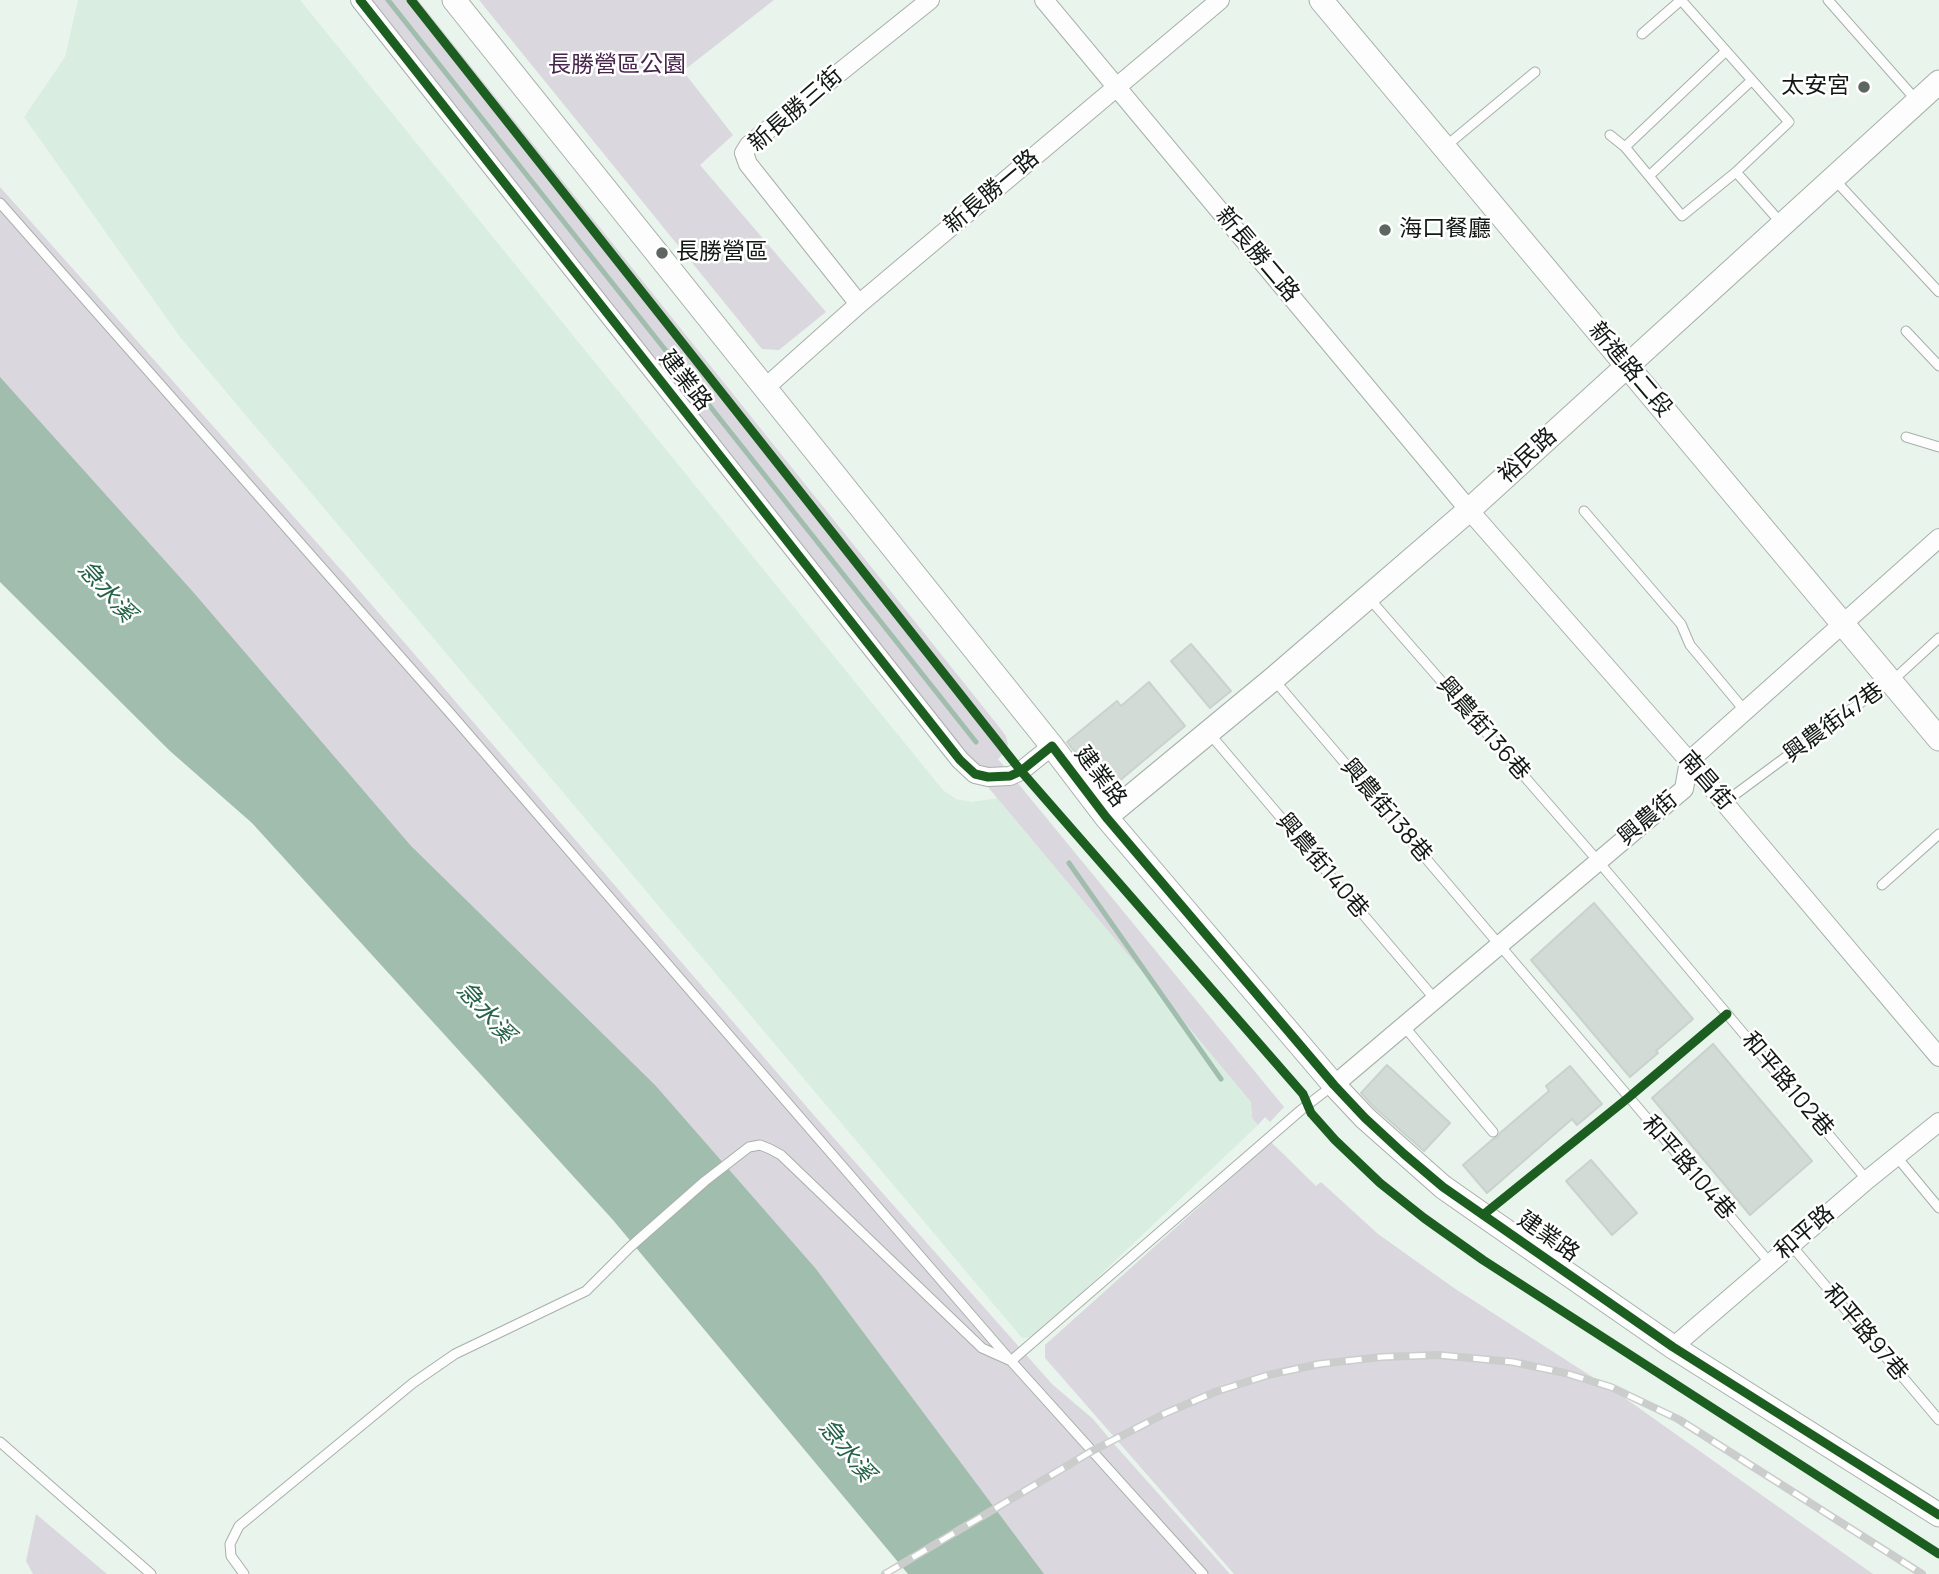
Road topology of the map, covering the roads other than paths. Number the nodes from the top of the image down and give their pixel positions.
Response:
1 (360, 0) edge
2 (454, 0) edge
3 (930, 0) edge
4 (1044, 0) edge
5 (1220, 0) edge
6 (1321, 0) edge
7 (1681, 0) edge
8 (1828, 0) edge
9 (1642, 34) dead end
10 (1726, 51) junction
11 (1535, 72) dead end
12 (1752, 80) junction
13 (1939, 82) edge
14 (1117, 87) junction
15 (1918, 102) junction
16 (1610, 135) dead end
17 (1444, 147) junction
18 (1625, 147) junction
19 (1736, 172) junction
20 (1648, 176) junction
21 (1833, 178) junction
22 (0, 203) edge
23 (1783, 226) junction
24 (1939, 292) edge
25 (859, 304) junction
26 (1906, 331) dead end
27 (1627, 366) junction
28 (1939, 366) edge
29 (766, 387) junction
30 (1906, 437) dead end
31 (1939, 447) edge
32 (1469, 510) junction
33 (1584, 511) dead end
34 (1939, 538) edge
35 (1368, 597) junction
36 (1843, 624) junction
37 (1939, 638) edge
38 (1273, 679) junction
39 (1891, 682) junction
40 (1745, 711) junction
41 (1209, 733) junction
42 (1939, 739) edge
43 (1052, 746) junction
44 (1689, 761) junction
45 (1724, 802) junction
46 (1106, 817) junction
47 (1939, 834) edge
48 (1598, 861) junction
49 (1882, 885) dead end
50 (1499, 944) junction
51 (1434, 998) junction
52 (1402, 1025) junction
53 (1939, 1057) edge
54 (1334, 1085) junction
55 (1939, 1122) edge
56 (1493, 1132) dead end
57 (1896, 1156) junction
58 (1867, 1180) junction
59 (1939, 1208) edge
60 (1791, 1245) junction
61 (1770, 1263) junction
62 (1673, 1347) junction
63 (1011, 1361) junction
64 (1939, 1420) edge
65 (0, 1442) edge
66 (1939, 1515) edge
67 (151, 1574) edge
68 (244, 1574) edge
69 (1203, 1574) edge

1 - 43 street, 建業路
2 - 29 street, 建業路
3 - 25 street, 新長勝三街
4 - 14 street, 新長勝二路
5 - 14 street, 新長勝一路
6 - 17 street, 新進路二段
7 - 9 lane
7 - 10 lane
8 - 15 lane
10 - 12 lane
10 - 18 lane
11 - 17 lane
12 - 19 lane
12 - 20 lane
13 - 15 street, 裕民路
14 - 25 street, 新長勝一路
14 - 32 street, 新長勝二路
15 - 21 street, 裕民路
16 - 18 lane
17 - 27 street, 新進路二段
18 - 20 lane
19 - 20 lane
19 - 23 lane
21 - 23 street, 裕民路
21 - 24 lane
22 - 63 lane
23 - 27 street, 裕民路
25 - 29 street, 新長勝一路
26 - 28 lane
27 - 32 street, 裕民路
27 - 36 street, 新進路二段
29 - 43 street, 建業路
30 - 31 lane
32 - 35 street, 裕民路
32 - 44 street, 南昌街
33 - 40 lane
34 - 36 street
35 - 38 street, 裕民路
35 - 48 lane, 興農街136巷
36 - 39 street, 新進路二段
36 - 40 street
37 - 39 lane, 興農街47巷
38 - 41 street, 裕民路
38 - 50 lane, 興農街138巷
39 - 42 street, 新進路二段
39 - 45 lane, 興農街47巷
40 - 44 street
41 - 46 street, 裕民路
41 - 51 lane, 興農街140巷
43 - 46 street, 建業路
44 - 45 street, 南昌街
44 - 48 street, 興農街
45 - 53 street, 南昌街
46 - 54 street, 建業路
47 - 49 lane
48 - 50 street, 興農街
48 - 58 lane, 和平路102巷
50 - 51 street, 興農街
50 - 61 lane, 和平路104巷
51 - 52 street, 興農街
52 - 54 street, 興農街
52 - 56 lane
54 - 62 street, 建業路
54 - 63 lane
55 - 57 street, 和平路
57 - 58 street, 和平路
57 - 59 lane
58 - 60 street, 和平路
60 - 61 street, 和平路
60 - 64 lane, 和平路97巷
61 - 62 street, 和平路
62 - 66 street, 建業路
63 - 68 lane
63 - 69 lane
65 - 67 lane

